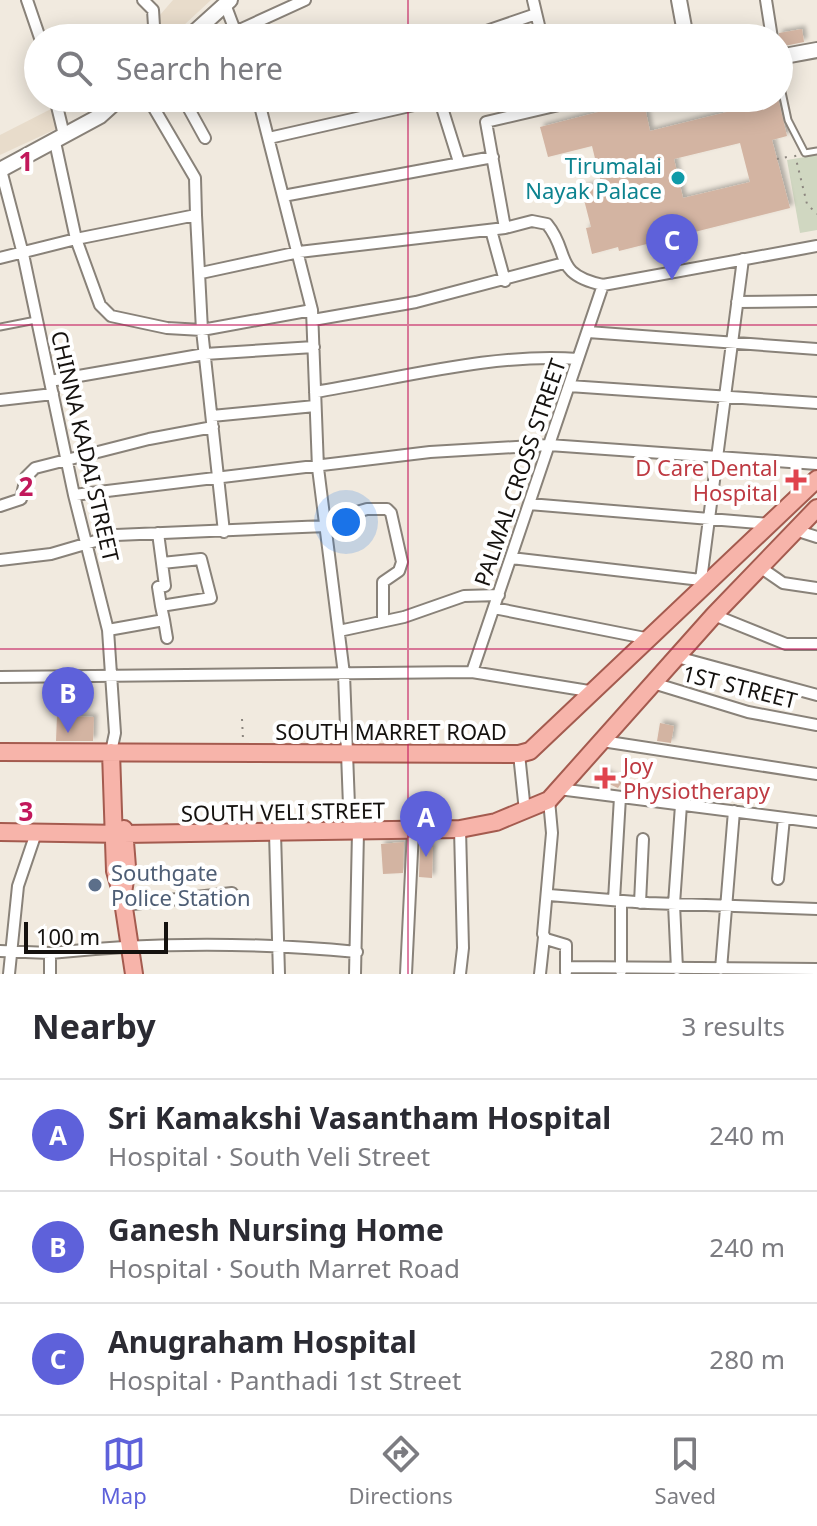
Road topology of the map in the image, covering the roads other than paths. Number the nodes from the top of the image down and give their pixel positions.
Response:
1 (27, 0) edge
2 (143, 0) edge
3 (305, 0) edge
4 (533, 0) edge
5 (679, 0) edge
6 (766, 0) edge
7 (228, 2) edge
8 (536, 14) junction
9 (35, 24) edge
10 (154, 24) edge
11 (204, 24) edge
12 (233, 24) edge
13 (258, 24) edge
14 (507, 24) edge
15 (538, 24) edge
16 (683, 24) edge
17 (770, 24) edge
18 (817, 50) edge
19 (793, 54) edge
20 (57, 112) edge
21 (104, 112) edge
22 (156, 112) edge
23 (191, 112) edge
24 (262, 112) edge
25 (381, 112) edge
26 (445, 112) edge
27 (529, 112) edge
28 (786, 112) edge
29 (60, 138) junction
30 (205, 138) dead end
31 (269, 138) junction
32 (817, 151) edge
33 (493, 157) junction
34 (459, 162) junction
35 (0, 170) edge
36 (283, 196) junction
37 (196, 215) junction
38 (505, 228) junction
39 (491, 230) junction
40 (76, 239) junction
41 (817, 246) edge
42 (299, 252) junction
43 (23, 254) junction
44 (0, 258) edge
45 (743, 259) junction
46 (564, 263) junction
47 (201, 273) junction
48 (505, 281) junction
49 (603, 285) junction
50 (817, 301) edge
51 (737, 302) junction
52 (312, 315) junction
53 (37, 320) junction
54 (0, 327) edge
55 (202, 330) junction
56 (588, 332) junction
57 (732, 343) junction
58 (314, 347) junction
59 (817, 349) edge
60 (205, 354) junction
61 (578, 359) junction
62 (50, 381) junction
63 (569, 386) junction
64 (315, 392) junction
65 (53, 394) junction
66 (725, 396) junction
67 (0, 400) edge
68 (817, 403) edge
69 (315, 406) junction
70 (213, 421) junction
71 (549, 445) junction
72 (717, 457) junction
73 (67, 461) junction
74 (817, 464) edge
75 (318, 468) junction
76 (217, 476) junction
77 (817, 479) edge
78 (74, 495) junction
79 (529, 504) junction
80 (0, 506) edge
81 (817, 508) edge
82 (709, 520) junction
83 (326, 523) junction
84 (770, 524) junction
85 (795, 530) junction
86 (224, 532) junction
87 (158, 533) junction
88 (817, 537) edge
89 (86, 542) junction
90 (511, 558) junction
91 (0, 560) edge
92 (162, 563) junction
93 (760, 567) junction
94 (704, 583) junction
95 (817, 588) edge
96 (499, 595) junction
97 (161, 606) junction
98 (494, 608) junction
99 (714, 615) junction
100 (164, 620) junction
101 (383, 621) junction
102 (108, 630) junction
103 (339, 631) junction
104 (167, 638) dead end
105 (650, 639) junction
106 (817, 644) edge
107 (677, 657) junction
108 (472, 672) junction
109 (344, 674) junction
110 (0, 677) edge
111 (111, 677) junction
112 (653, 683) junction
113 (595, 692) junction
114 (817, 695) edge
115 (817, 725) edge
116 (602, 741) junction
117 (0, 752) edge
118 (117, 752) junction
119 (348, 753) junction
120 (519, 754) junction
121 (817, 774) edge
122 (554, 795) junction
123 (620, 797) junction
124 (681, 805) junction
125 (525, 811) junction
126 (734, 811) junction
127 (784, 818) junction
128 (817, 822) edge
129 (460, 829) junction
130 (413, 831) junction
131 (0, 832) edge
132 (354, 832) junction
133 (36, 833) junction
134 (275, 833) junction
135 (119, 834) junction
136 (643, 839) dead end
137 (778, 879) dead end
138 (232, 893) dead end
139 (549, 895) junction
140 (123, 900) junction
141 (618, 901) junction
142 (640, 903) junction
143 (674, 904) junction
144 (726, 905) junction
145 (817, 909) edge
146 (544, 937) junction
147 (280, 944) junction
148 (5, 952) edge
149 (357, 952) junction
150 (50, 953) junction
151 (132, 965) edge
152 (677, 969) junction
153 (721, 969) junction
154 (817, 969) edge
155 (566, 971) edge
156 (622, 971) edge
157 (762, 971) edge
158 (9, 974) edge
159 (50, 974) edge
160 (279, 974) edge
161 (355, 974) edge
162 (406, 974) edge
163 (460, 974) edge
164 (540, 974) edge

1 - 9 street
2 - 10 street
3 - 13 street
4 - 8 street
5 - 16 main road
6 - 17 street
7 - 11 main road
7 - 12 street
8 - 14 street
8 - 15 street
18 - 19 main road
20 - 29 street
21 - 29 main road
22 - 37 street
23 - 30 street
24 - 31 street
25 - 31 street
26 - 34 street
27 - 33 street
28 - 32 lane
29 - 35 main road
29 - 40 street
31 - 36 street
33 - 34 street
33 - 38 street
34 - 36 street
35 - 43 street, CHINNA KADAI STREET
36 - 42 street
37 - 40 street
37 - 47 street
38 - 39 street
38 - 46 street
39 - 42 street
39 - 48 street
40 - 43 street
40 - 55 street
41 - 45 street
42 - 47 street
42 - 52 street
43 - 44 street
43 - 53 street, CHINNA KADAI STREET
45 - 49 street
45 - 51 street
46 - 48 street
46 - 49 street
47 - 55 street
48 - 52 street
49 - 56 street, PALMAL CROSS STREET
50 - 51 street
51 - 57 street
52 - 55 street
52 - 58 street
53 - 54 lane
53 - 62 street, CHINNA KADAI STREET
55 - 60 street
56 - 57 street
56 - 61 street, PALMAL CROSS STREET
57 - 59 street
57 - 66 street
58 - 60 street
58 - 64 street
60 - 62 street
60 - 70 street
61 - 63 street, PALMAL CROSS STREET
61 - 64 street
62 - 65 street, CHINNA KADAI STREET
63 - 66 street
63 - 71 street, PALMAL CROSS STREET
64 - 69 street
65 - 67 street
65 - 73 street, CHINNA KADAI STREET
66 - 68 street
66 - 72 street
69 - 70 street
69 - 75 street
70 - 73 street
70 - 76 street
71 - 72 street
71 - 75 street
71 - 79 street, PALMAL CROSS STREET
72 - 74 street
72 - 82 street
73 - 78 street, CHINNA KADAI STREET
73 - 80 street
75 - 76 street
75 - 83 street
76 - 78 street
76 - 86 street
77 - 84 main road, SOUTH MARRET ROAD
78 - 89 street, CHINNA KADAI STREET
79 - 82 street
79 - 90 street, PALMAL CROSS STREET
81 - 85 main road, SOUTH VELI STREET
82 - 84 street
82 - 94 street
83 - 86 street
83 - 101 street
83 - 103 street
84 - 94 main road, SOUTH MARRET ROAD
85 - 88 street
85 - 93 main road, SOUTH VELI STREET
86 - 87 street
87 - 89 street
87 - 92 street
89 - 91 street
89 - 102 street, CHINNA KADAI STREET
90 - 94 street
90 - 96 street, PALMAL CROSS STREET
92 - 97 street
92 - 97 street
93 - 95 street
93 - 99 main road, SOUTH VELI STREET
94 - 105 main road, SOUTH MARRET ROAD
96 - 98 street, PALMAL CROSS STREET
96 - 101 street
97 - 100 street
98 - 105 street
98 - 108 street, PALMAL CROSS STREET
99 - 106 street
99 - 107 main road, SOUTH VELI STREET
100 - 102 street
100 - 104 street
101 - 103 street
102 - 111 street, CHINNA KADAI STREET
103 - 109 street
105 - 113 main road, SOUTH MARRET ROAD
107 - 112 main road, SOUTH VELI STREET
107 - 114 street
108 - 109 street
108 - 113 street
109 - 111 street
109 - 119 street
110 - 111 street
111 - 118 street, CHINNA KADAI STREET
112 - 115 street, 1ST STREET
112 - 116 main road, SOUTH VELI STREET
113 - 120 main road, SOUTH MARRET ROAD
116 - 121 street
116 - 122 main road, SOUTH VELI STREET
117 - 118 main road, SOUTH MARRET ROAD
118 - 119 main road, SOUTH MARRET ROAD
118 - 135 main road
119 - 120 main road, SOUTH MARRET ROAD
119 - 132 street
120 - 125 street
122 - 123 street
122 - 125 main road, SOUTH VELI STREET
122 - 139 street
123 - 124 street
123 - 141 street
124 - 126 street
124 - 143 street
125 - 129 main road, SOUTH VELI STREET
126 - 127 street
126 - 144 street
127 - 128 street
127 - 137 street
129 - 130 main road, SOUTH VELI STREET
129 - 163 street
130 - 132 main road, SOUTH VELI STREET
130 - 162 street
131 - 133 main road, SOUTH VELI STREET
132 - 134 main road, SOUTH VELI STREET
132 - 149 street
133 - 135 main road, SOUTH VELI STREET
133 - 148 street
134 - 135 main road, SOUTH VELI STREET
134 - 147 street
135 - 140 main road
136 - 142 street
138 - 140 street
139 - 141 street
139 - 146 street
140 - 151 main road
141 - 142 street
141 - 156 street
142 - 143 street
143 - 144 street
143 - 152 street
144 - 145 street
144 - 153 street
146 - 155 street
146 - 164 street
147 - 149 street
147 - 151 street
147 - 160 street
148 - 150 street
148 - 158 street
149 - 161 street
150 - 151 street
150 - 159 street
152 - 153 street
152 - 156 street
153 - 157 street
154 - 157 street
155 - 156 street

